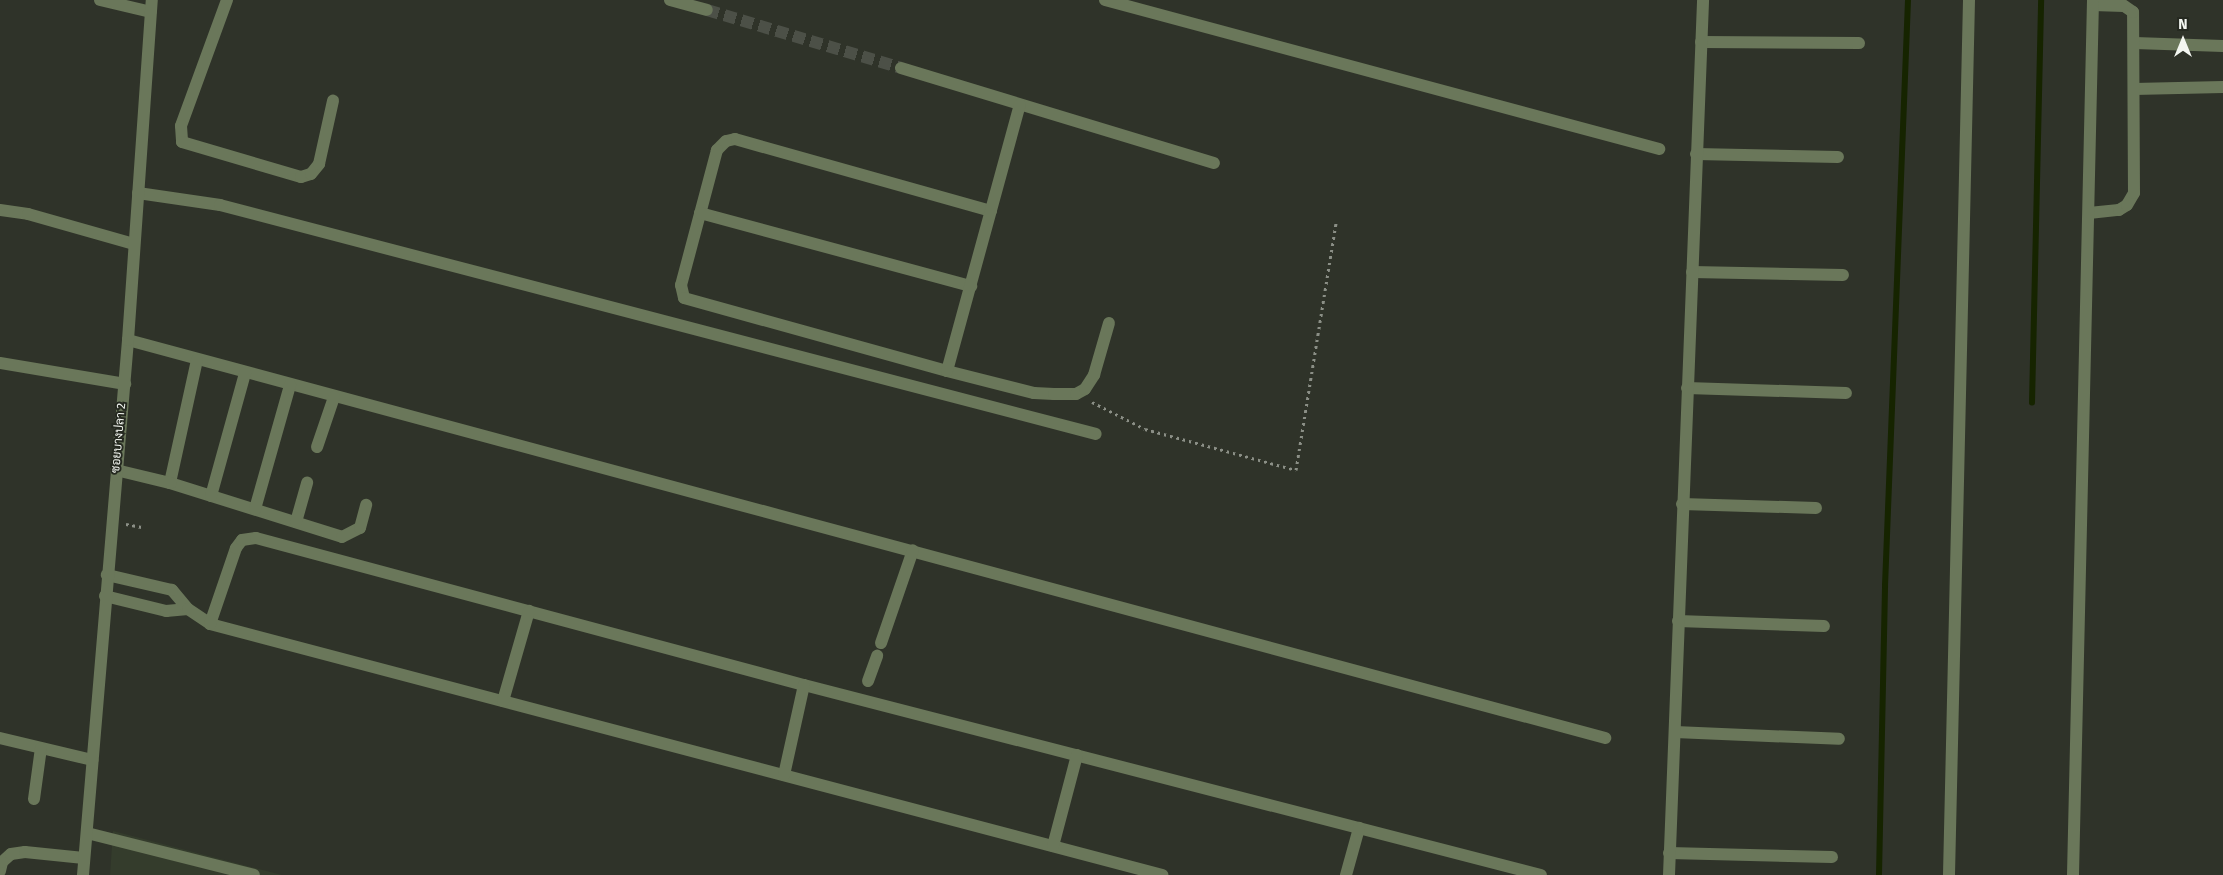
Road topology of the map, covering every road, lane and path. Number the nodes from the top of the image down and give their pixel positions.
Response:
1 (100, 0) edge
2 (227, 0) edge
3 (670, 0) edge
4 (1105, 0) edge
5 (1703, 0) edge
6 (1969, 0) edge
7 (2093, 2) edge
8 (151, 6) edge
9 (707, 10) tunnel mouth
10 (1701, 42) junction
11 (1859, 43) dead end
12 (2135, 43) junction
13 (2223, 46) edge
14 (902, 68) tunnel mouth
15 (2223, 87) edge
16 (2134, 89) junction
17 (333, 101) dead end
18 (1020, 105) junction
19 (1659, 149) dead end
20 (1696, 154) junction
21 (1838, 158) dead end
22 (1214, 163) dead end
23 (138, 193) junction
24 (0, 210) edge
25 (991, 211) junction
26 (700, 213) junction
27 (2089, 213) junction
28 (1336, 222) dead end
29 (134, 244) junction
30 (1692, 272) junction
31 (1843, 275) dead end
32 (971, 286) junction
33 (1109, 323) dead end
34 (128, 340) junction
35 (197, 360) junction
36 (0, 363) edge
37 (947, 372) junction
38 (245, 373) junction
39 (124, 384) junction
40 (290, 385) junction
41 (1687, 388) junction
42 (1846, 393) dead end
43 (1076, 394) junction
44 (334, 396) junction
45 (1096, 434) dead end
46 (317, 447) dead end
47 (116, 470) junction
48 (170, 483) junction
49 (307, 483) dead end
50 (211, 496) junction
51 (1682, 504) junction
52 (366, 505) dead end
53 (1816, 508) dead end
54 (255, 510) junction
55 (296, 522) junction
56 (913, 550) junction
57 (107, 575) junction
58 (105, 596) junction
59 (188, 609) junction
60 (529, 611) junction
61 (1678, 621) junction
62 (210, 624) junction
63 (1824, 626) dead end
64 (881, 643) dead end
65 (877, 656) dead end
66 (868, 681) dead end
67 (804, 685) junction
68 (503, 701) junction
69 (1675, 732) junction
70 (0, 738) edge
71 (1605, 738) dead end
72 (1839, 739) dead end
73 (41, 748) junction
74 (1077, 755) junction
75 (92, 760) junction
76 (784, 775) junction
77 (34, 799) dead end
78 (1359, 828) junction
79 (87, 833) junction
80 (1053, 846) junction
81 (1669, 853) junction
82 (1832, 857) dead end
83 (84, 858) junction
84 (0, 871) edge
85 (240, 873) edge
86 (83, 875) edge
87 (254, 875) edge
88 (1162, 875) edge
89 (1346, 875) edge
90 (1541, 875) edge
91 (1669, 875) edge
92 (1949, 875) edge
93 (2073, 875) edge

1 - 8 street
2 - 17 street
3 - 9 street
4 - 19 street
5 - 10 street
6 - 92 street
7 - 12 street
7 - 27 street
8 - 23 street, ซอยบางปลา 2
10 - 11 street
10 - 20 street
12 - 13 street
12 - 16 street
14 - 18 street
15 - 16 street
16 - 27 street
18 - 22 street
18 - 25 street
20 - 21 street
20 - 30 street
23 - 29 street, ซอยบางปลา 2
23 - 45 street
24 - 29 street
25 - 26 street
25 - 32 street
26 - 32 street
26 - 37 street
27 - 93 street
28 - 43 path
29 - 34 street, ซอยบางปลา 2
30 - 31 street
30 - 41 street
32 - 37 street
33 - 43 street
34 - 35 street
34 - 39 street, ซอยบางปลา 2
35 - 38 street
35 - 48 street
36 - 39 street
37 - 43 street
38 - 40 street
38 - 50 street
39 - 47 street, ซอยบางปลา 2
40 - 44 street
40 - 54 street
41 - 42 street
41 - 51 street
44 - 46 street
44 - 56 street
47 - 48 street
47 - 57 street, ซอยบางปลา 2
48 - 50 street
49 - 55 street
50 - 54 street
51 - 53 street
51 - 61 street
52 - 55 street
54 - 55 street
56 - 64 street
56 - 71 street
57 - 58 street, ซอยบางปลา 2
57 - 59 street
58 - 59 street
58 - 75 street, ซอยบางปลา 2
59 - 62 street
60 - 62 street
60 - 67 street
60 - 68 street
61 - 63 street
61 - 69 street
62 - 68 street
65 - 66 street
67 - 74 street
67 - 76 street
68 - 76 street
69 - 72 street
69 - 81 street
70 - 73 street
73 - 75 street
73 - 77 street
74 - 78 street
74 - 80 street
75 - 79 street, ซอยบางปลา 2
76 - 80 street
78 - 89 street
78 - 90 street
79 - 83 street, ซอยบางปลา 2
79 - 85 street
80 - 88 street
81 - 82 street
81 - 91 street
83 - 84 street
83 - 86 street, ซอยบางปลา 2
85 - 87 street

